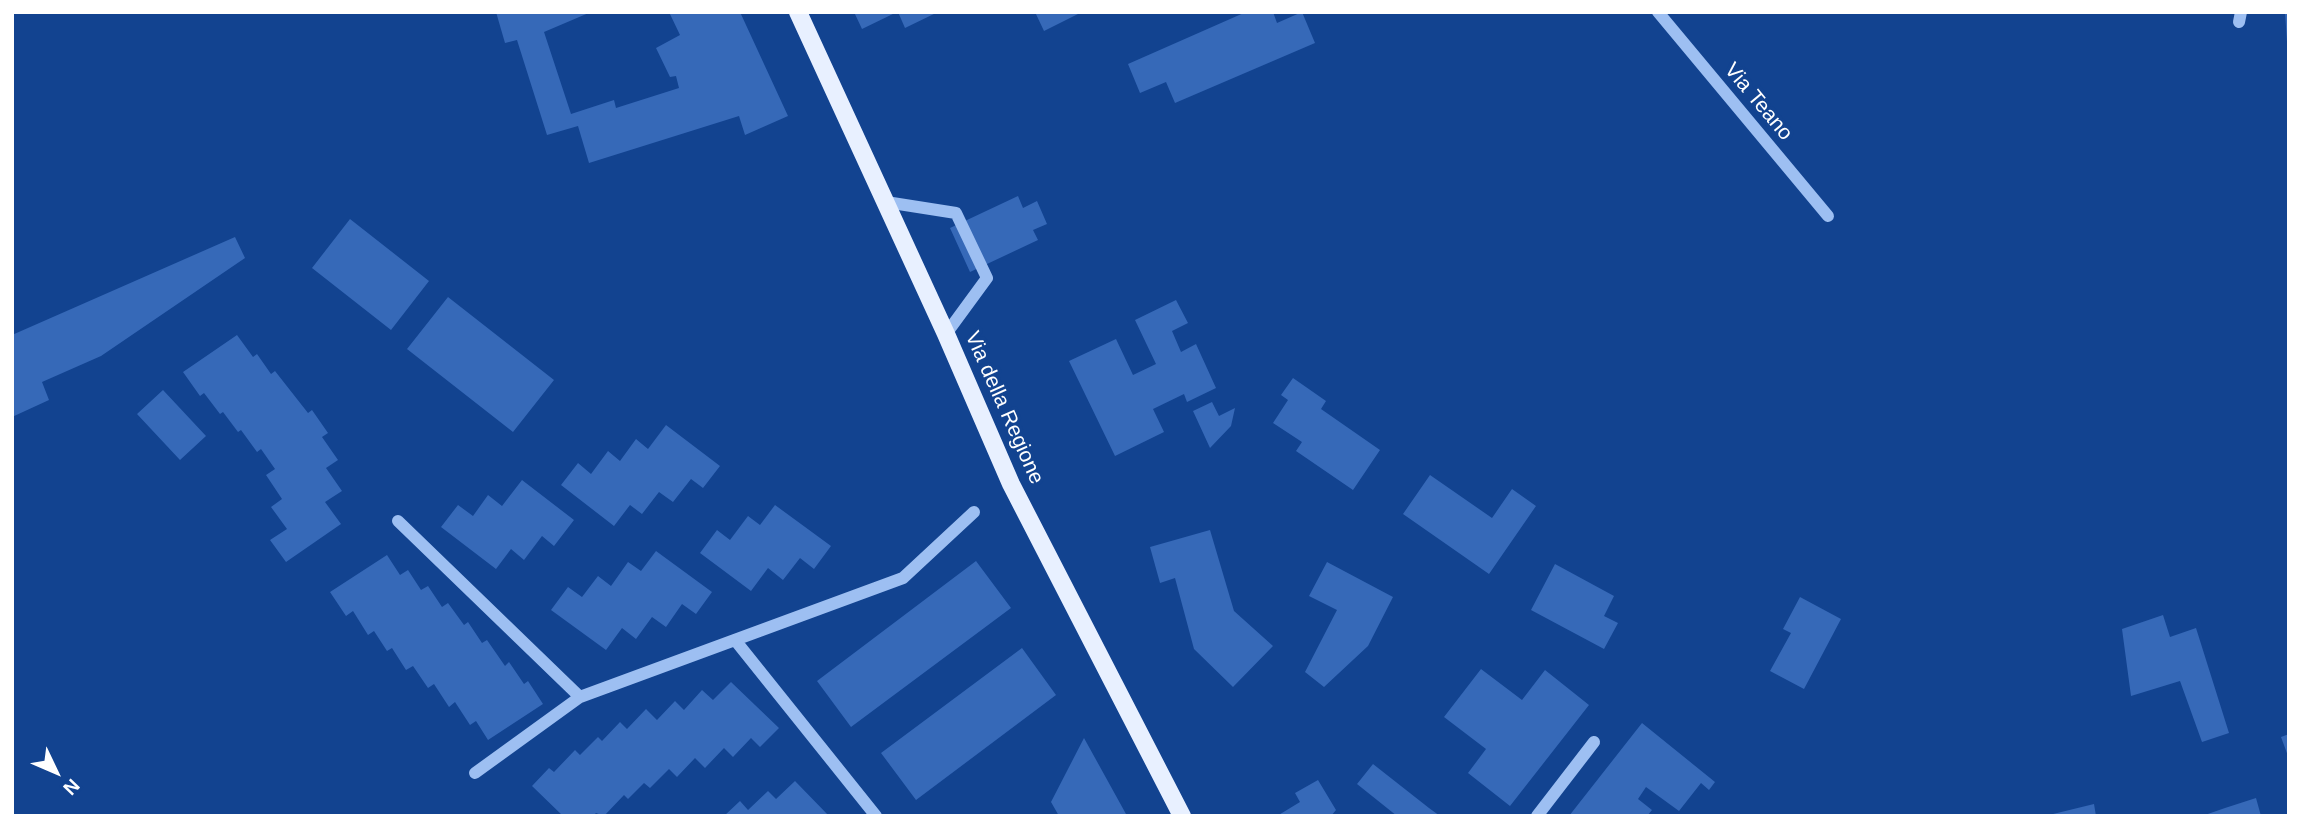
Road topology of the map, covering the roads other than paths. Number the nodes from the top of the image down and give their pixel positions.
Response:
1 (798, 12) edge
2 (1658, 12) edge
3 (886, 202) junction
4 (1828, 216) dead end
5 (946, 334) junction
6 (974, 512) dead end
7 (398, 521) dead end
8 (735, 640) junction
9 (579, 697) junction
10 (1594, 742) dead end
11 (475, 773) dead end
12 (876, 816) edge
13 (1182, 816) edge
14 (1537, 816) edge

1 - 3 main road, Via della Regione
2 - 4 street, Via Teano
3 - 5 main road, Via della Regione
3 - 5 street
5 - 13 main road, Via della Regione
6 - 8 street
7 - 9 street
8 - 9 street
8 - 12 street
9 - 11 street
10 - 14 street

